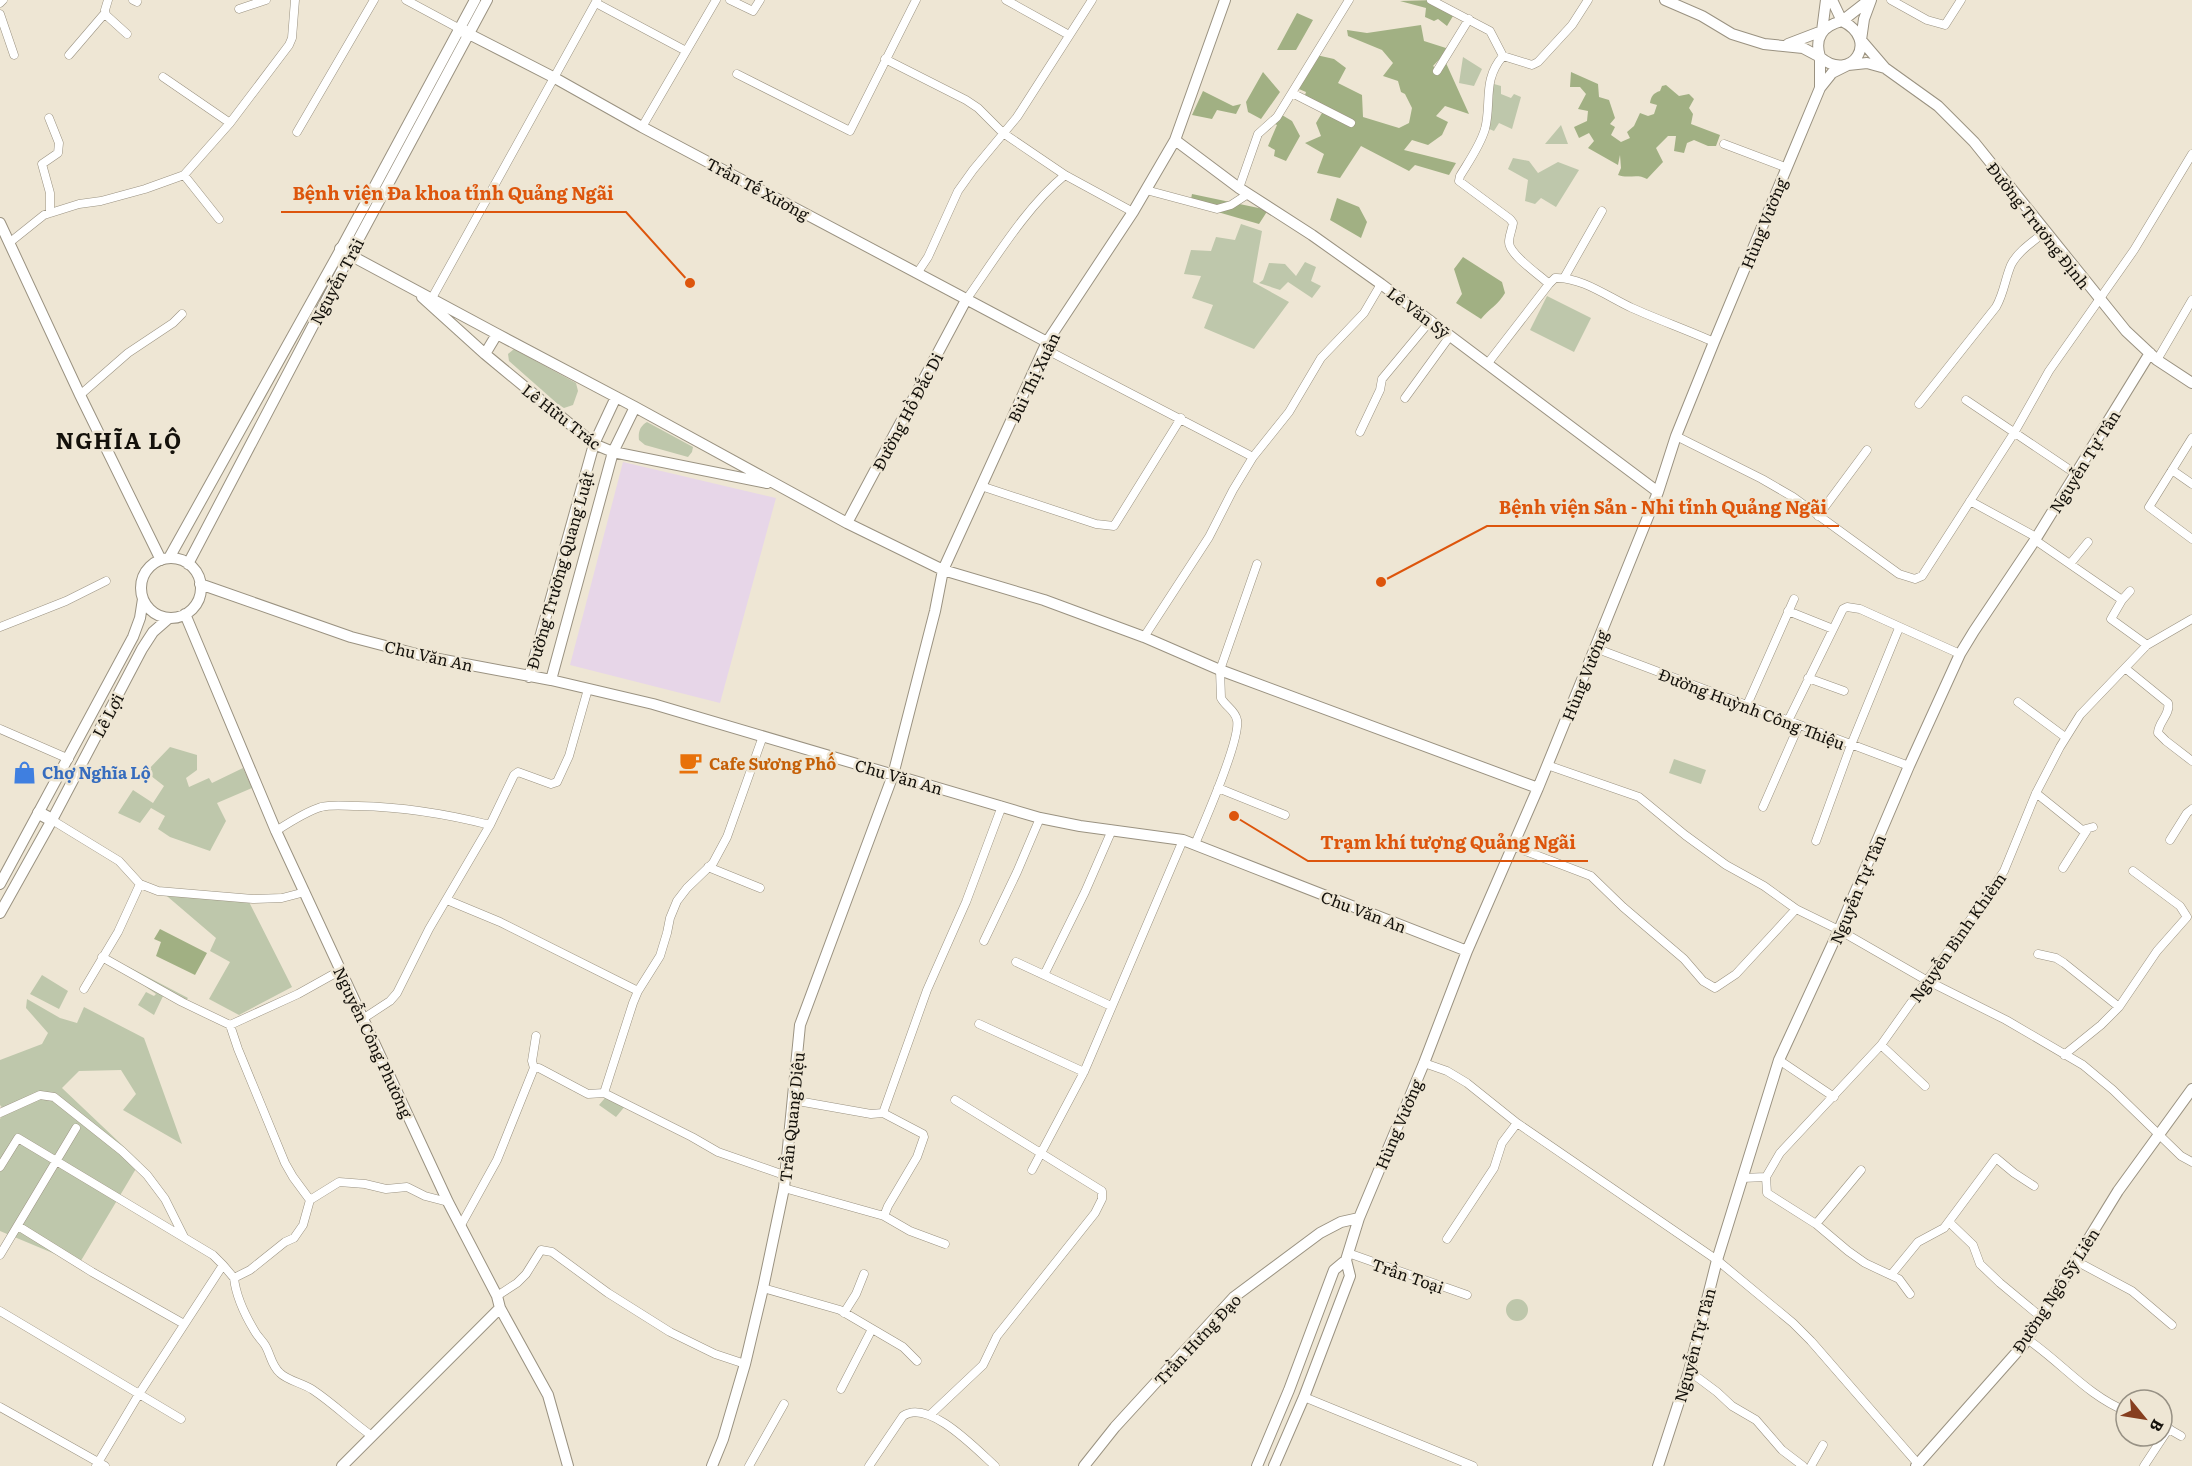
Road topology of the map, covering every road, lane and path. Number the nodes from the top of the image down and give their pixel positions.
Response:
1 (108, 0) edge
2 (266, 0) edge
3 (294, 0) edge
4 (374, 0) edge
5 (406, 0) edge
6 (475, 0) edge
7 (487, 0) edge
8 (716, 0) edge
9 (730, 0) edge
10 (760, 0) edge
11 (916, 0) edge
12 (1006, 0) edge
13 (1092, 0) edge
14 (1225, 0) edge
15 (1349, 0) edge
16 (1431, 0) edge
17 (1588, 0) edge
18 (1665, 0) edge
19 (1826, 0) edge
20 (1832, 0) edge
21 (1870, 0) edge
22 (1891, 0) edge
23 (1961, 0) edge
24 (596, 1) edge
25 (239, 9) dead end
26 (105, 13) junction
27 (0, 14) edge
28 (1469, 19) junction
29 (1842, 21) junction
30 (464, 31) junction
31 (1822, 31) junction
32 (127, 34) dead end
33 (1069, 35) junction
34 (1861, 39) junction
35 (1785, 45) junction
36 (686, 51) junction
37 (14, 55) dead end
38 (69, 55) dead end
39 (1503, 57) junction
40 (1821, 57) junction
41 (885, 59) junction
42 (1848, 65) junction
43 (1885, 68) junction
44 (1437, 71) dead end
45 (737, 74) dead end
46 (164, 77) dead end
47 (553, 77) junction
48 (1820, 88) junction
49 (1292, 93) junction
50 (49, 118) dead end
51 (230, 123) junction
52 (1351, 123) dead end
53 (642, 127) junction
54 (297, 132) dead end
55 (1003, 133) junction
56 (1175, 140) junction
57 (1724, 144) dead end
58 (2192, 154) edge
59 (1785, 167) junction
60 (184, 175) junction
61 (1065, 176) junction
62 (1146, 190) junction
63 (1243, 191) junction
64 (1602, 211) dead end
65 (1133, 212) junction
66 (50, 213) junction
67 (219, 219) dead end
68 (0, 223) edge
69 (2046, 231) junction
70 (9, 243) junction
71 (346, 252) junction
72 (918, 272) junction
73 (1564, 278) junction
74 (1381, 284) junction
75 (1549, 284) junction
76 (413, 289) junction
77 (432, 298) junction
78 (2099, 299) junction
79 (966, 300) junction
80 (2192, 300) edge
81 (182, 314) dead end
82 (1431, 320) junction
83 (497, 334) junction
84 (1450, 336) junction
85 (1714, 342) junction
86 (1046, 345) junction
87 (485, 354) junction
88 (2153, 357) junction
89 (1488, 363) junction
90 (2192, 383) edge
91 (80, 395) junction
92 (616, 397) junction
93 (1406, 398) dead end
94 (1966, 400) dead end
95 (1919, 404) dead end
96 (635, 406) junction
97 (1180, 418) junction
98 (1360, 432) dead end
99 (2014, 433) junction
100 (1676, 436) junction
101 (2192, 439) edge
102 (594, 444) junction
103 (1867, 450) dead end
104 (613, 452) junction
105 (1253, 457) junction
106 (2172, 470) junction
107 (2076, 474) junction
108 (2192, 484) edge
109 (779, 485) junction
110 (981, 486) junction
111 (1658, 492) junction
112 (1970, 501) junction
113 (1818, 516) junction
114 (847, 523) junction
115 (2190, 534) edge
116 (2035, 539) junction
117 (2088, 542) dead end
118 (165, 559) junction
119 (188, 564) junction
120 (1257, 564) dead end
121 (2070, 564) junction
122 (943, 570) junction
123 (106, 581) dead end
124 (200, 584) junction
125 (2130, 591) dead end
126 (143, 599) junction
127 (1794, 599) dead end
128 (2122, 600) junction
129 (1788, 611) junction
130 (185, 614) junction
131 (169, 618) junction
132 (2192, 619) edge
133 (0, 627) edge
134 (1899, 628) junction
135 (1833, 629) junction
136 (1144, 637) junction
137 (2147, 645) junction
138 (1595, 648) junction
139 (1960, 654) junction
140 (2125, 668) junction
141 (1220, 669) junction
142 (529, 676) junction
143 (1808, 678) junction
144 (550, 680) junction
145 (588, 689) junction
146 (1845, 691) dead end
147 (2018, 702) dead end
148 (1747, 705) junction
149 (1788, 721) junction
150 (1799, 724) junction
151 (0, 729) edge
152 (763, 736) junction
153 (2065, 737) junction
154 (1851, 745) junction
155 (69, 759) junction
156 (2192, 761) edge
157 (1547, 765) junction
158 (1909, 766) junction
159 (893, 775) junction
160 (1218, 788) junction
161 (1538, 788) junction
162 (2036, 793) junction
163 (1002, 806) junction
164 (1763, 807) dead end
165 (2192, 809) edge
166 (39, 813) junction
167 (1286, 815) dead end
168 (1040, 818) junction
169 (52, 820) junction
170 (490, 825) junction
171 (1112, 830) junction
172 (276, 831) junction
173 (1183, 840) junction
174 (2170, 840) dead end
175 (1816, 841) dead end
176 (1195, 844) junction
177 (1512, 846) junction
178 (708, 867) junction
179 (2063, 868) dead end
180 (2133, 871) dead end
181 (0, 884) edge
182 (140, 884) junction
183 (760, 888) dead end
184 (305, 892) junction
185 (447, 900) junction
186 (1796, 909) junction
187 (0, 913) edge
188 (2189, 914) edge
189 (1839, 930) junction
190 (984, 941) dead end
191 (1467, 951) junction
192 (2038, 954) dead end
193 (102, 957) junction
194 (1016, 962) dead end
195 (341, 970) junction
196 (1044, 975) junction
197 (1926, 980) junction
198 (84, 990) dead end
199 (638, 991) junction
200 (1111, 1006) junction
201 (2119, 1007) junction
202 (364, 1018) junction
203 (979, 1024) dead end
204 (230, 1025) junction
205 (536, 1036) dead end
206 (1881, 1045) junction
207 (2064, 1055) junction
208 (1779, 1060) junction
209 (1424, 1063) junction
210 (534, 1068) junction
211 (1084, 1072) junction
212 (1925, 1086) dead end
213 (2192, 1089) edge
214 (604, 1093) junction
215 (1834, 1097) junction
216 (792, 1100) junction
217 (955, 1100) dead end
218 (0, 1113) edge
219 (883, 1113) junction
220 (1517, 1123) junction
221 (76, 1128) dead end
222 (2159, 1133) junction
223 (1041, 1154) junction
224 (2192, 1162) edge
225 (57, 1163) junction
226 (0, 1167) edge
227 (1032, 1170) dead end
228 (1861, 1170) dead end
229 (784, 1176) junction
230 (1766, 1177) junction
231 (1742, 1178) junction
232 (2034, 1186) dead end
233 (783, 1188) junction
234 (310, 1200) junction
235 (448, 1202) junction
236 (884, 1216) junction
237 (1359, 1218) junction
238 (1949, 1222) junction
239 (1816, 1224) junction
240 (461, 1225) junction
241 (18, 1226) junction
242 (184, 1239) junction
243 (1447, 1239) dead end
244 (945, 1244) dead end
245 (0, 1255) edge
246 (1347, 1257) junction
247 (1717, 1260) junction
248 (2076, 1261) junction
249 (223, 1265) junction
250 (864, 1274) dead end
251 (1890, 1275) junction
252 (234, 1278) junction
253 (764, 1288) junction
254 (1910, 1294) dead end
255 (1467, 1295) dead end
256 (497, 1296) junction
257 (500, 1308) junction
258 (0, 1311) edge
259 (844, 1312) junction
260 (2041, 1317) junction
261 (184, 1324) junction
262 (2172, 1324) dead end
263 (872, 1329) junction
264 (2027, 1340) junction
265 (1308, 1341) junction
266 (1322, 1347) junction
267 (917, 1361) dead end
268 (745, 1364) junction
269 (1689, 1371) junction
270 (841, 1389) dead end
271 (140, 1394) junction
272 (1304, 1397) junction
273 (784, 1404) dead end
274 (2114, 1406) edge
275 (0, 1407) edge
276 (931, 1414) junction
277 (182, 1419) dead end
278 (2174, 1432) edge
279 (372, 1436) junction
280 (2181, 1436) dead end
281 (1823, 1446) dead end
282 (2153, 1448) edge
283 (100, 1464) edge
284 (1917, 1465) edge
285 (342, 1466) edge
286 (568, 1466) edge
287 (712, 1466) edge
288 (749, 1466) edge
289 (869, 1466) edge
290 (995, 1466) edge
291 (1083, 1466) edge
292 (1257, 1466) edge
293 (1274, 1466) edge
294 (1473, 1466) edge
295 (1658, 1466) edge
296 (1803, 1466) edge
297 (1811, 1466) edge
298 (2144, 1466) edge

1 - 26 street
2 - 25 street
3 - 51 street
4 - 54 street
5 - 30 street
6 - 30 street, Nguyễn Trãi
7 - 30 street, Nguyễn Trãi
8 - 36 street
9 - 10 street
11 - 41 street
12 - 33 street
13 - 33 street
14 - 56 street, Bùi Thị Xuân
15 - 49 street
16 - 28 street
17 - 39 street
18 - 35 street
19 - 31 street
20 - 29 street
21 - 29 street
21 - 34 street
22 - 23 street
24 - 36 street
24 - 47 street
26 - 32 street
26 - 38 street
27 - 37 street
28 - 39 street
28 - 44 street
29 - 31 street
29 - 34 street
30 - 47 street, Trần Tế Xương
30 - 71 street, Nguyễn Trãi
31 - 35 street
31 - 40 street
33 - 55 street
34 - 42 street
34 - 43 street, Đường Trương Định
35 - 40 street
36 - 53 street
39 - 75 street
40 - 42 street
40 - 48 street
41 - 45 street
41 - 55 street
42 - 43 street, Đường Trương Định
42 - 48 street
43 - 69 street, Đường Trương Định
46 - 51 street
47 - 53 street, Trần Tế Xương
47 - 77 street
48 - 59 street, Hùng Vương
49 - 52 street
49 - 63 street
50 - 66 street
51 - 60 street
53 - 72 street, Trần Tế Xương
55 - 61 street
55 - 72 street
56 - 62 street, Bùi Thị Xuân
56 - 63 street, Lê Văn Sỹ
57 - 59 street
58 - 78 street
59 - 85 street, Hùng Vương
60 - 66 street
60 - 67 street
61 - 65 street
61 - 79 street
62 - 63 street
62 - 65 street, Bùi Thị Xuân
63 - 74 street, Lê Văn Sỹ
64 - 73 street
65 - 86 street, Bùi Thị Xuân
66 - 70 street
68 - 70 street
69 - 78 street, Đường Trương Định
69 - 95 street
70 - 91 street
71 - 76 street, Lê Hữu Trác
71 - 118 street, Nguyễn Trãi
71 - 119 street, Nguyễn Trãi
72 - 79 street, Trần Tế Xương
73 - 75 street
73 - 85 street
74 - 82 street, Lê Văn Sỹ
74 - 105 street
75 - 89 street
76 - 77 street, Lê Hữu Trác
76 - 87 street, Lê Hữu Trác
77 - 83 street, Lê Hữu Trác
78 - 88 street, Đường Trương Định
78 - 99 street
79 - 86 street, Trần Tế Xương
79 - 114 street, Đường Hồ Đắc Di
80 - 88 street
81 - 91 street
82 - 84 street, Lê Văn Sỹ
82 - 98 street
83 - 87 street
83 - 92 street, Lê Hữu Trác
84 - 89 street, Lê Văn Sỹ
84 - 93 street
85 - 100 street, Hùng Vương
86 - 97 street
86 - 110 street, Bùi Thị Xuân
87 - 102 street, Lê Hữu Trác
88 - 90 street, Đường Trương Định
88 - 107 street, Nguyễn Tự Tân
89 - 111 street, Lê Văn Sỹ
91 - 118 street
92 - 96 street, Lê Hữu Trác
92 - 102 street, Đường Trương Quang Luật
94 - 99 street
96 - 104 street, Đường Trương Quang Luật
96 - 109 street, Lê Hữu Trác
97 - 105 street
97 - 110 street
99 - 107 street
99 - 112 street
100 - 111 street, Hùng Vương
100 - 113 street
101 - 106 street
102 - 104 street, Lê Hữu Trác
102 - 142 street, Đường Trương Quang Luật
103 - 113 street
104 - 109 street, Lê Hữu Trác
104 - 144 street, Đường Trương Quang Luật
105 - 136 street
106 - 108 street
106 - 115 street
107 - 116 street, Nguyễn Tự Tân
109 - 114 street, Lê Hữu Trác
110 - 122 street, Bùi Thị Xuân
111 - 138 street, Hùng Vương
112 - 113 street
112 - 116 street
114 - 122 street, Lê Hữu Trác
116 - 121 street
116 - 139 street, Nguyễn Tự Tân
117 - 121 street
118 - 119 street
118 - 126 street
119 - 124 street
120 - 141 street
121 - 128 street
122 - 136 street, Lê Hữu Trác
122 - 159 street, Bùi Thị Xuân
123 - 133 street
124 - 130 street
124 - 142 street, Chu Văn An
125 - 128 street
126 - 131 street
126 - 155 street, Lê Lợi
127 - 129 street
128 - 137 street
129 - 135 street
129 - 148 street
130 - 131 street
130 - 172 street, Nguyễn Công Phương
131 - 169 street, Lê Lợi
132 - 137 street, Nguyễn Bình Khiêm
134 - 135 street
134 - 139 street
134 - 154 street
135 - 143 street
136 - 141 street, Lê Hữu Trác
137 - 140 street, Nguyễn Bình Khiêm
138 - 148 street, Đường Huỳnh Công Thiệu
138 - 157 street, Hùng Vương
139 - 158 street, Nguyễn Tự Tân
140 - 153 street, Nguyễn Bình Khiêm
140 - 156 street
141 - 160 street
141 - 161 street, Lê Hữu Trác
142 - 144 street, Chu Văn An
143 - 146 street
143 - 149 street
144 - 145 street, Chu Văn An
145 - 152 street, Chu Văn An
145 - 170 street
147 - 153 street
148 - 149 street, Đường Huỳnh Công Thiệu
149 - 150 street, Đường Huỳnh Công Thiệu
150 - 154 street, Đường Huỳnh Công Thiệu
150 - 164 street
151 - 155 street
152 - 159 street, Chu Văn An
152 - 178 street
153 - 162 street, Nguyễn Bình Khiêm
154 - 158 street, Đường Huỳnh Công Thiệu
154 - 175 street
155 - 166 street, Lê Lợi
157 - 161 street, Hùng Vương
157 - 186 street
158 - 189 street, Nguyễn Tự Tân
159 - 163 street, Chu Văn An
159 - 216 street, Trần Quang Diệu
160 - 167 street
160 - 176 street
161 - 177 street, Hùng Vương
162 - 179 street
162 - 197 street, Nguyễn Bình Khiêm
163 - 168 street, Chu Văn An
163 - 219 street
165 - 174 street
166 - 169 main road
166 - 181 street, Lê Lợi
168 - 171 street, Chu Văn An
168 - 190 street
169 - 182 street
169 - 187 street, Lê Lợi
170 - 172 street
170 - 185 street
171 - 173 street, Chu Văn An
171 - 196 street
172 - 184 street, Nguyễn Công Phương
173 - 176 street, Chu Văn An
173 - 200 street
176 - 191 street, Chu Văn An
177 - 186 street
177 - 191 street, Hùng Vương
178 - 183 street
178 - 199 street
180 - 188 street
182 - 184 street
182 - 193 street
184 - 195 street, Nguyễn Công Phương
185 - 199 street
185 - 202 street
186 - 189 street
188 - 201 street
189 - 197 street
189 - 208 street, Nguyễn Tự Tân
191 - 209 street, Hùng Vương
192 - 201 street
193 - 198 street
193 - 204 street
194 - 196 street
195 - 202 street, Nguyễn Công Phương
195 - 204 street
196 - 200 street
197 - 206 street, Nguyễn Bình Khiêm
197 - 207 street
199 - 214 street
200 - 211 street
201 - 207 street
202 - 235 street, Nguyễn Công Phương
203 - 211 street
204 - 234 street
205 - 210 street
206 - 212 street
206 - 215 street, Nguyễn Bình Khiêm
207 - 222 street
208 - 215 street
208 - 231 street, Nguyễn Tự Tân
209 - 220 street
209 - 237 street, Hùng Vương
210 - 214 street
210 - 240 street
211 - 223 street
213 - 222 street, Đường Ngô Sỹ Liên
214 - 229 street
215 - 230 street, Nguyễn Bình Khiêm
216 - 219 street
216 - 229 street, Trần Quang Diệu
217 - 223 street
218 - 242 street
219 - 236 street
220 - 243 street
220 - 247 street
221 - 225 street
222 - 224 street
222 - 248 street, Đường Ngô Sỹ Liên
223 - 227 street
223 - 276 street
225 - 226 street
225 - 241 street
225 - 242 street
228 - 239 street
229 - 233 street, Trần Quang Diệu
230 - 231 street
230 - 239 street
231 - 247 street, Nguyễn Tự Tân
232 - 238 street
233 - 236 street
233 - 253 street, Trần Quang Diệu
234 - 235 street
234 - 252 street
235 - 240 street, Nguyễn Công Phương
236 - 244 street
237 - 246 street, Hùng Vương
237 - 291 street, Trần Hưng Đạo
238 - 251 street
238 - 260 street
239 - 251 street
240 - 256 street, Nguyễn Công Phương
241 - 245 street
241 - 261 street
242 - 249 street
246 - 255 street, Trần Toại
246 - 265 street, Hùng Vương
246 - 266 street, Hùng Vương
247 - 269 street, Nguyễn Tự Tân
247 - 284 street
248 - 260 street, Đường Ngô Sỹ Liên
248 - 262 street
249 - 252 street
249 - 261 street
250 - 259 street
251 - 254 street
252 - 279 street
253 - 259 street
253 - 268 street, Trần Quang Diệu
256 - 257 street, Nguyễn Công Phương
256 - 268 street
257 - 279 street
257 - 286 street, Nguyễn Công Phương
258 - 271 street
259 - 263 street
260 - 264 street, Đường Ngô Sỹ Liên
261 - 271 street
263 - 267 street
263 - 270 street
264 - 274 street
264 - 284 street, Đường Ngô Sỹ Liên
265 - 266 street
265 - 292 street, Hùng Vương
266 - 272 street, Hùng Vương
268 - 287 street, Trần Quang Diệu
269 - 295 street, Nguyễn Tự Tân
269 - 296 street
271 - 277 street
271 - 283 street
272 - 293 street, Hùng Vương
272 - 294 street
273 - 288 street
275 - 283 street
276 - 289 street
276 - 290 street
278 - 280 street
279 - 285 street
281 - 297 street
282 - 298 street

